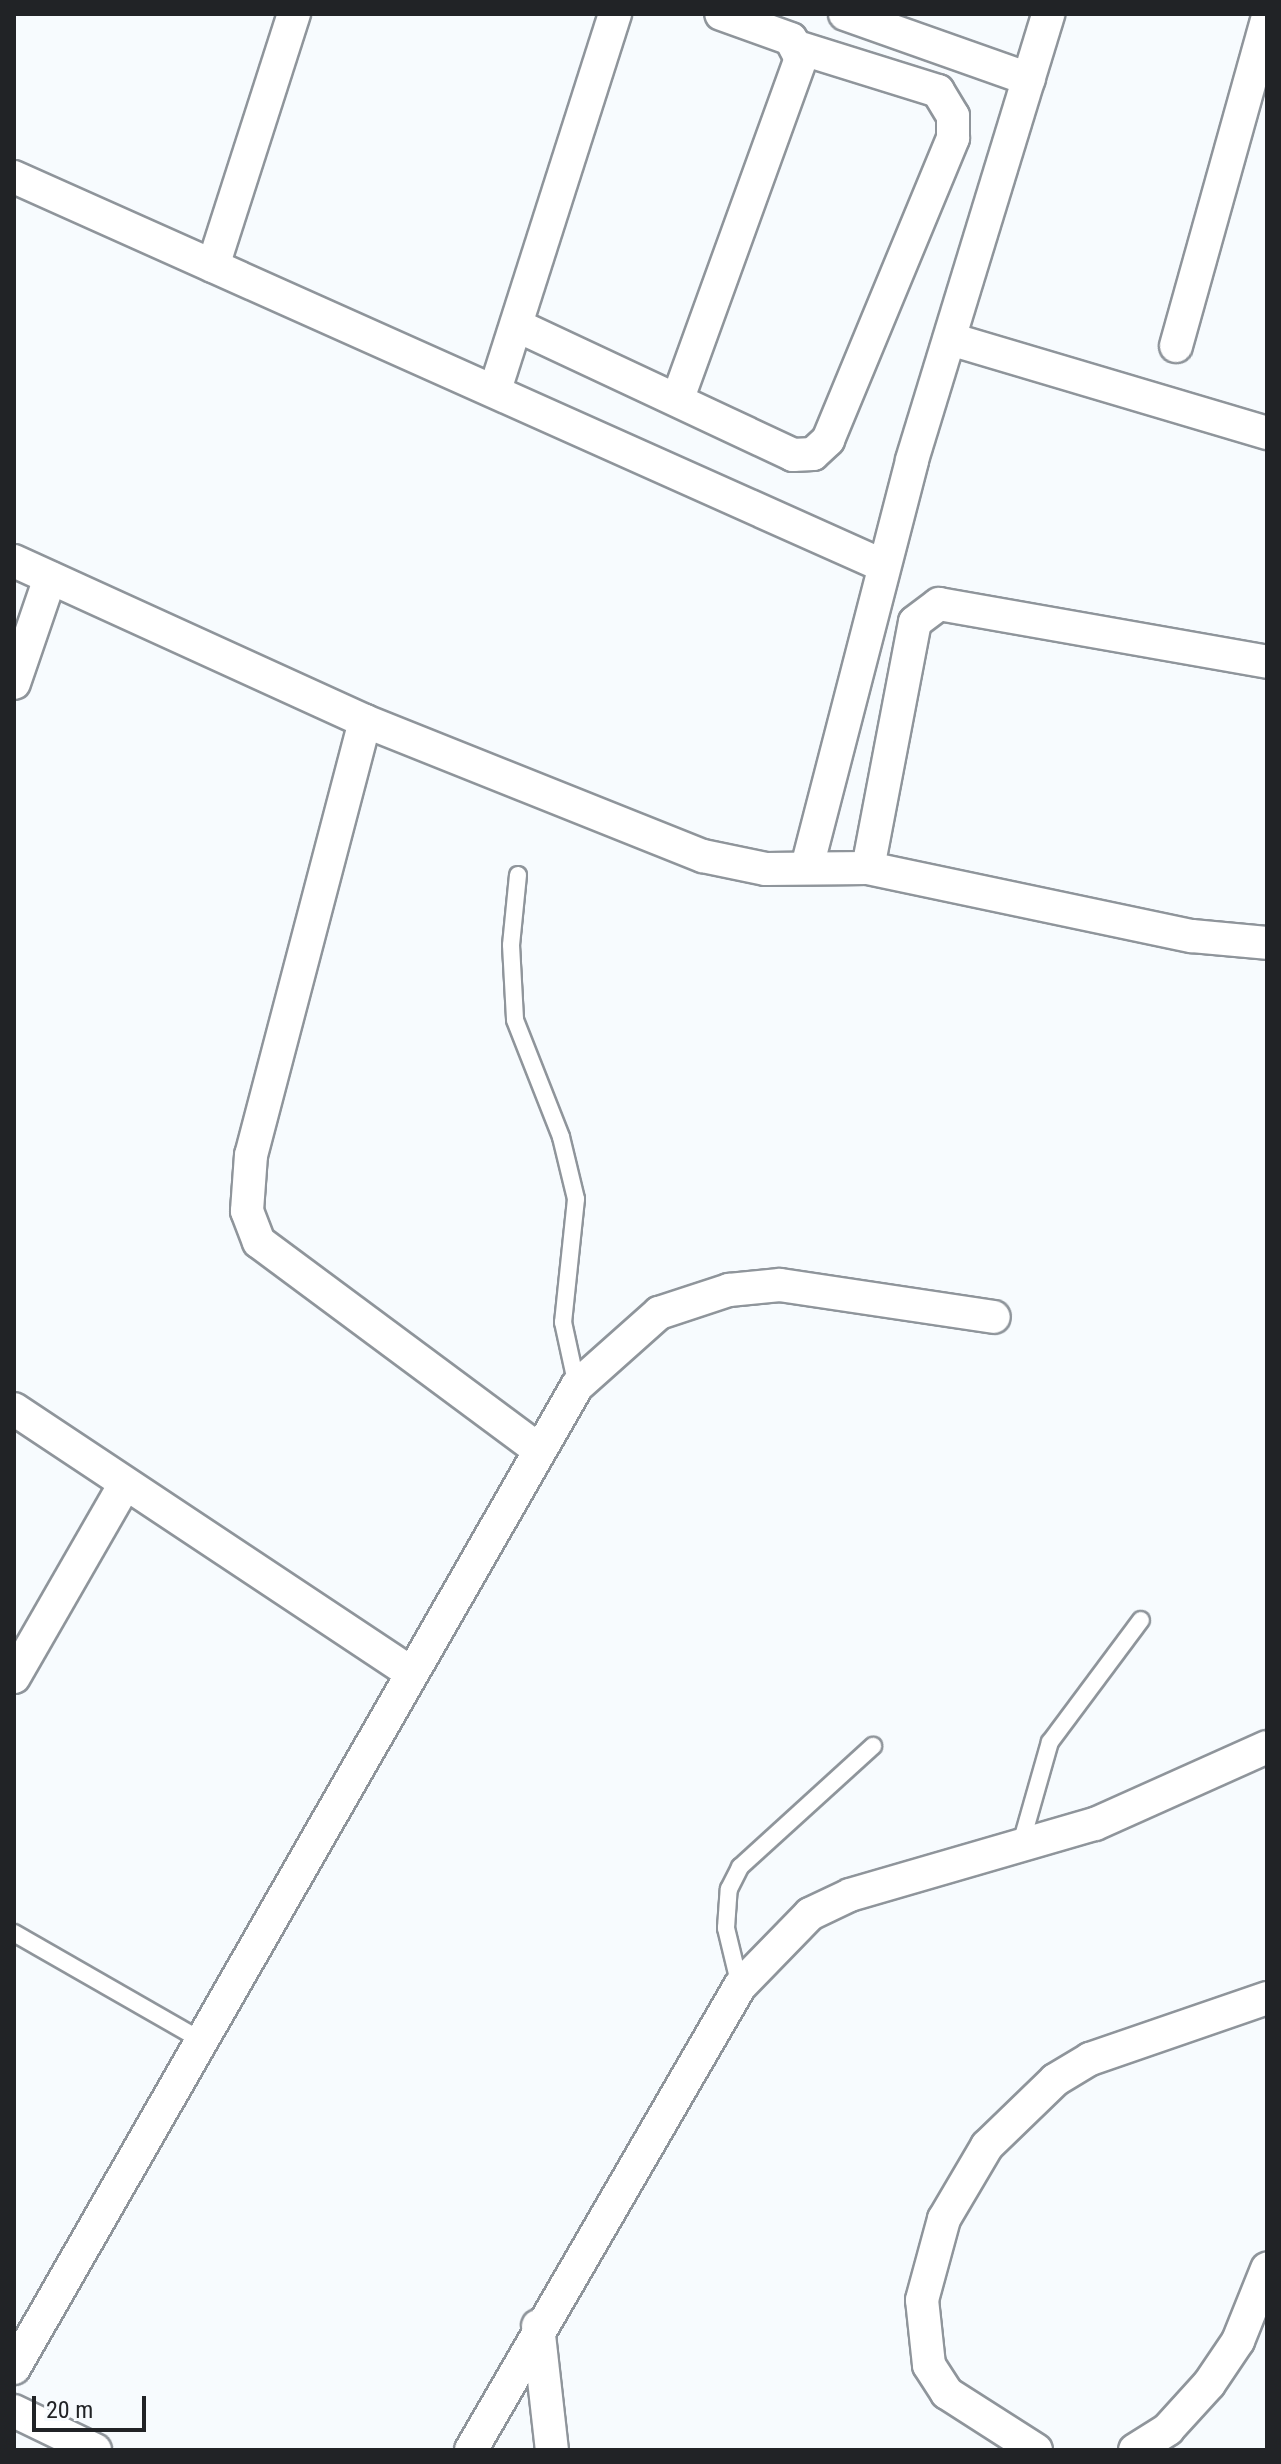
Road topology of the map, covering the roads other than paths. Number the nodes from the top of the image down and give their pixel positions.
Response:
1 (294, 14) edge
2 (615, 14) edge
3 (721, 14) edge
4 (845, 14) edge
5 (1048, 14) edge
6 (1267, 20) edge
7 (800, 48) junction
8 (1029, 79) junction
9 (14, 177) edge
10 (213, 266) junction
11 (518, 326) junction
12 (950, 339) junction
13 (1176, 346) dead end
14 (495, 390) junction
15 (678, 398) junction
16 (1267, 433) edge
17 (14, 561) edge
18 (884, 566) junction
19 (50, 578) junction
20 (1267, 662) edge
21 (14, 683) edge
22 (365, 721) junction
23 (807, 867) junction
24 (868, 868) junction
25 (518, 875) dead end
26 (1267, 943) edge
27 (994, 1317) dead end
28 (577, 1386) junction
29 (14, 1409) edge
30 (538, 1449) junction
31 (124, 1486) junction
32 (1141, 1620) dead end
33 (408, 1671) junction
34 (14, 1677) edge
35 (873, 1746) dead end
36 (1267, 1747) edge
37 (1019, 1849) junction
38 (14, 1933) edge
39 (740, 1986) junction
40 (1267, 1998) edge
41 (201, 2040) junction
42 (1267, 2269) edge
43 (538, 2326) junction
44 (14, 2368) edge
45 (14, 2411) edge
46 (95, 2450) edge
47 (471, 2450) edge
48 (552, 2450) edge
49 (1036, 2450) edge
50 (1135, 2450) edge

1 - 10 street
2 - 11 street
3 - 7 street
4 - 8 street
5 - 8 street
6 - 13 street
7 - 15 street
7 - 15 street
8 - 12 street
9 - 10 street
10 - 14 street
11 - 14 street
11 - 15 street
12 - 16 street
12 - 18 street
14 - 18 street
17 - 19 street
18 - 23 street
19 - 21 street
19 - 22 street
20 - 24 street
22 - 23 street
22 - 30 street
23 - 24 street
24 - 26 street
25 - 28 lane
27 - 28 street
28 - 30 street
29 - 31 street
30 - 33 street
31 - 33 street
31 - 34 street
32 - 37 lane
33 - 41 street
35 - 39 lane
36 - 37 street
37 - 39 street
38 - 41 lane
39 - 43 street
40 - 49 street
41 - 44 street
42 - 50 street
43 - 47 street
43 - 48 street
45 - 46 street

